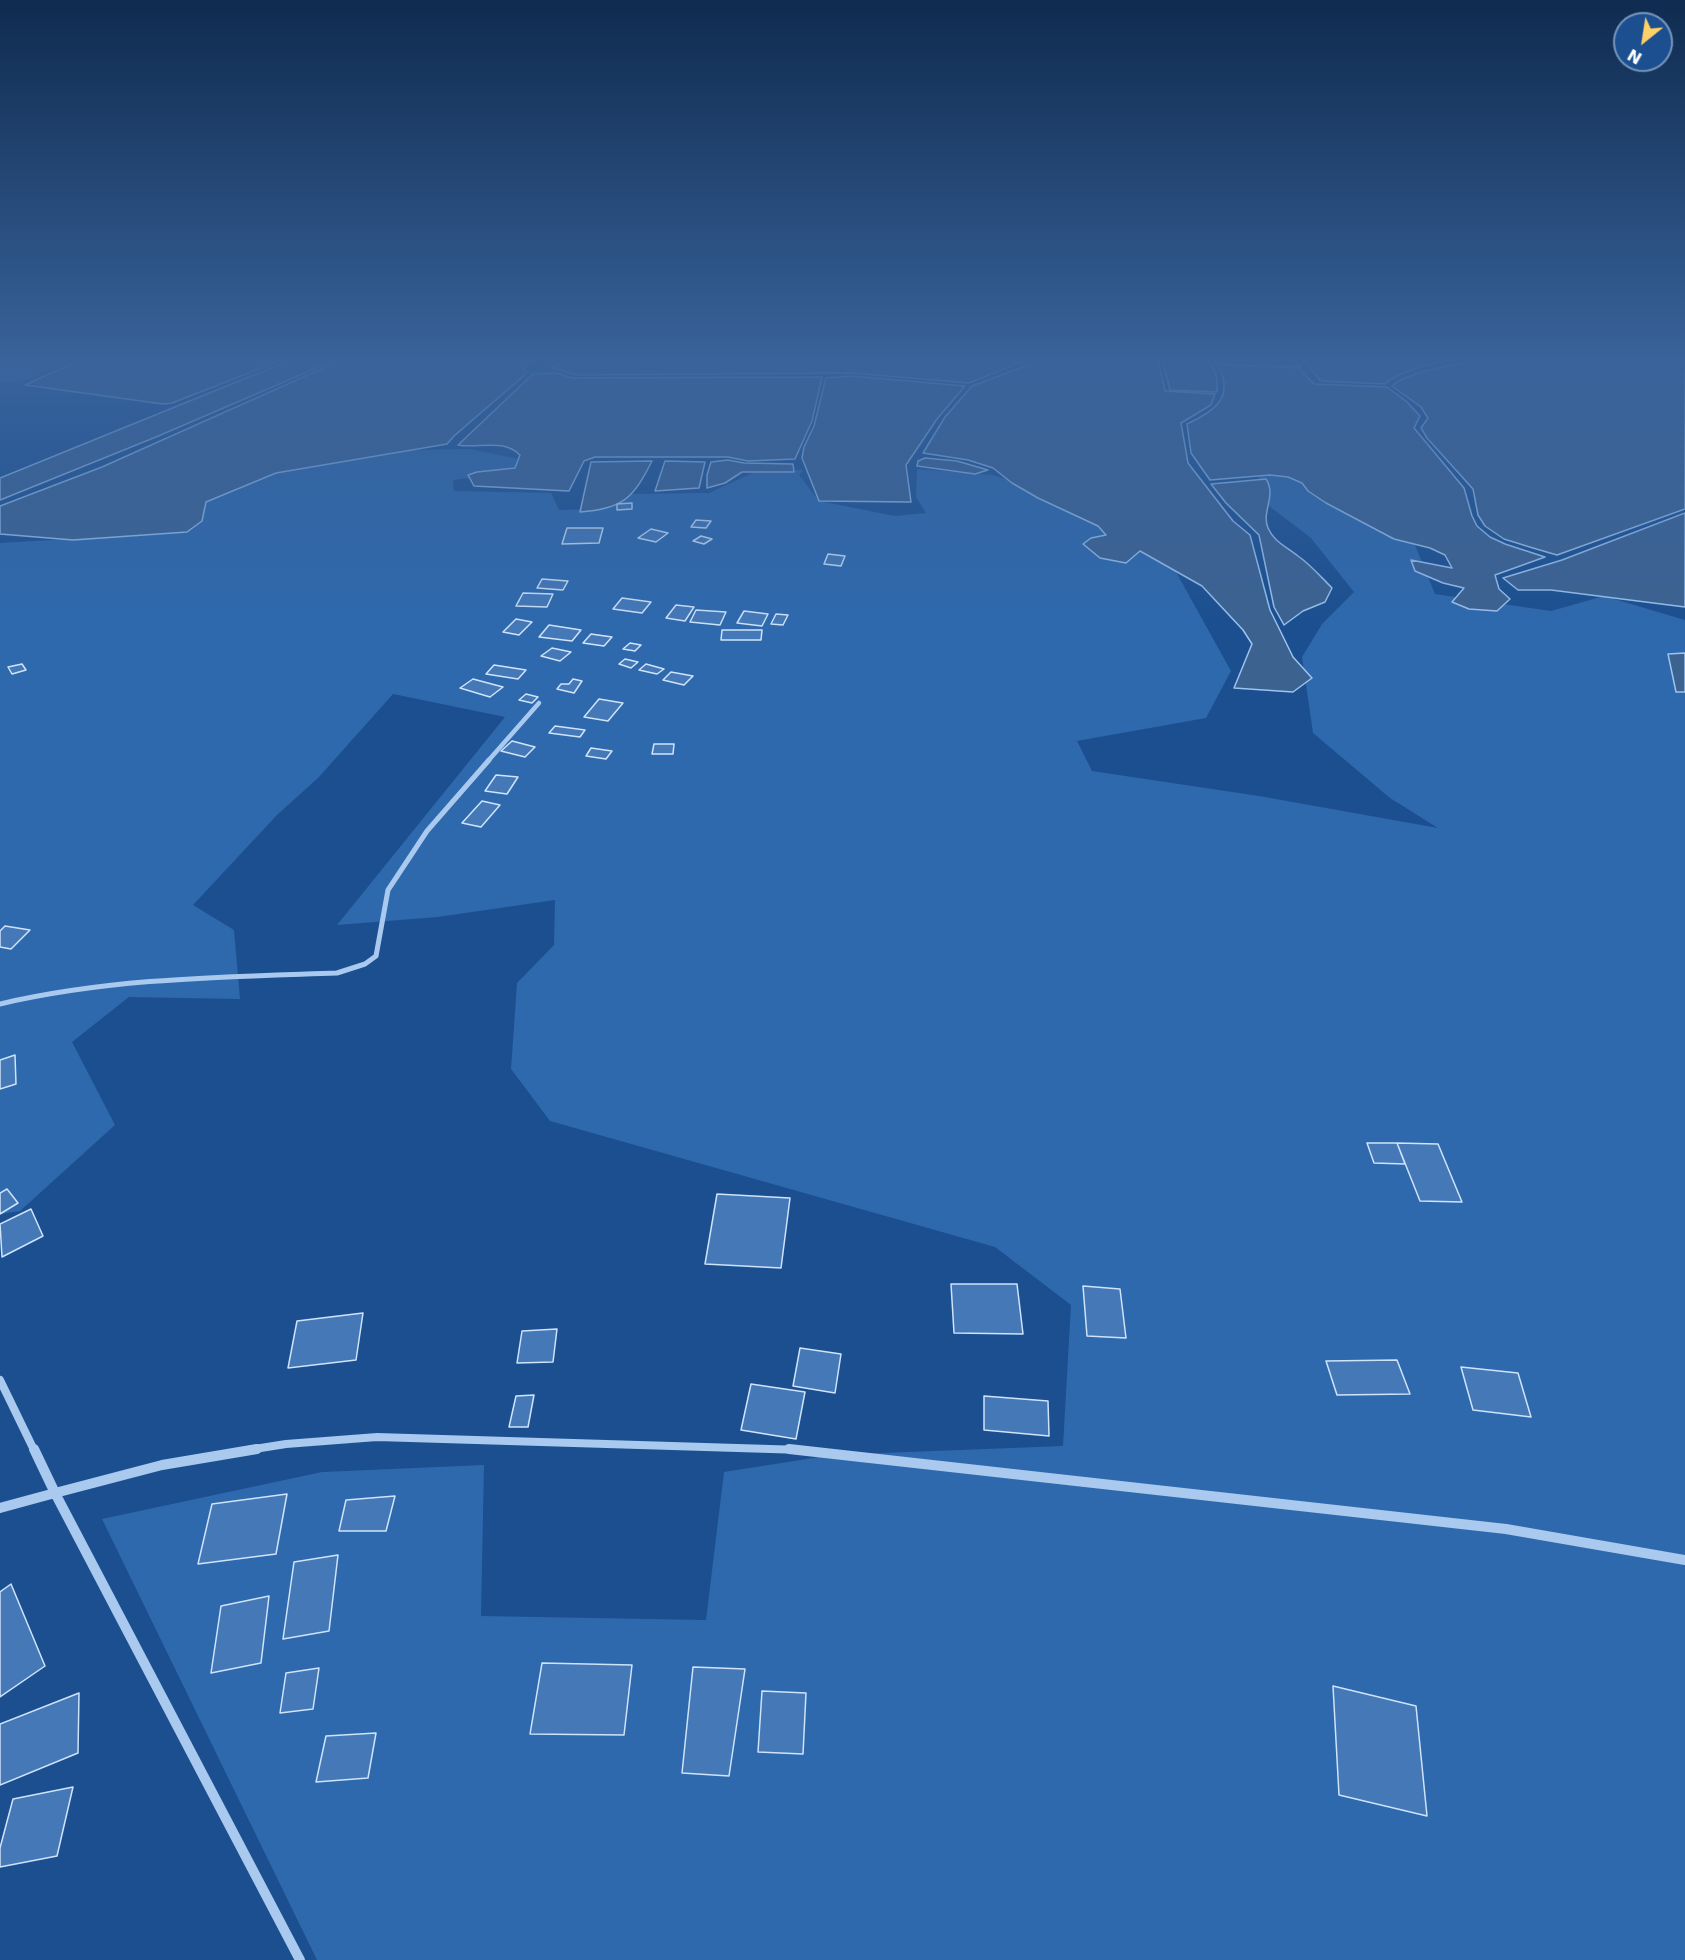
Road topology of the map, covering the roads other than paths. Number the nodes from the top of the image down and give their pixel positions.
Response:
1 (539, 703) dead end
2 (0, 1004) edge
3 (0, 1380) edge
4 (55, 1493) junction
5 (0, 1508) edge
6 (1685, 1560) edge
7 (300, 1960) edge

1 - 2 street
3 - 4 street
4 - 5 street
4 - 6 street
4 - 7 street

